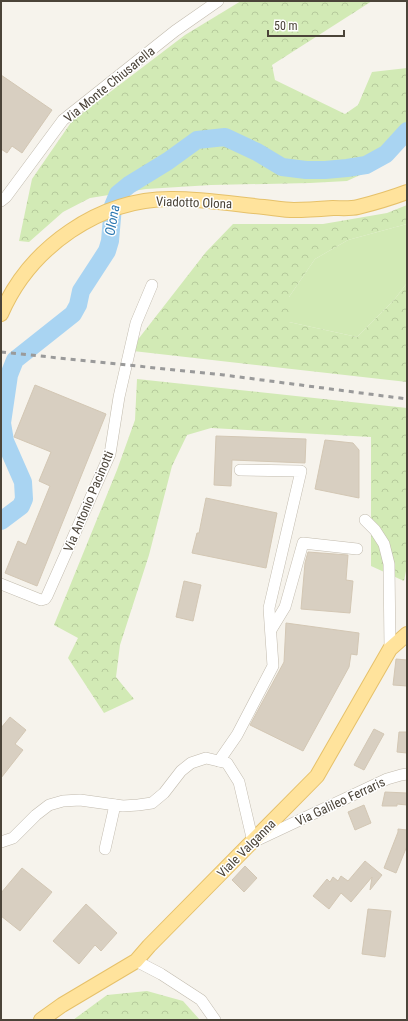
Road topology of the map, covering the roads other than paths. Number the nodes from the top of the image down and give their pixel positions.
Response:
1 (218, 1) edge
2 (407, 192) edge
3 (1, 201) edge
4 (152, 285) dead end
5 (1, 314) edge
6 (240, 470) dead end
7 (365, 520) dead end
8 (357, 549) dead end
9 (1, 584) edge
10 (271, 630) junction
11 (407, 634) edge
12 (390, 649) junction
13 (219, 761) junction
14 (407, 774) edge
15 (115, 805) junction
16 (1, 842) edge
17 (253, 842) junction
18 (105, 849) dead end
19 (136, 961) junction
20 (41, 1020) edge
21 (215, 1020) edge

1 - 3 street, Via Monte Chiusarella
2 - 5 main road, Viadotto Olona
4 - 9 street, Via Antonio Pacinotti
6 - 10 street
7 - 12 street
8 - 10 street
10 - 13 street
11 - 12 main road, Viale Valganna
12 - 17 main road, Viale Valganna
13 - 15 street
13 - 17 street
14 - 17 street, Via Galileo Ferraris
15 - 16 street
15 - 18 street
17 - 19 main road, Viale Valganna
19 - 20 main road, Viale Valganna
19 - 21 street

